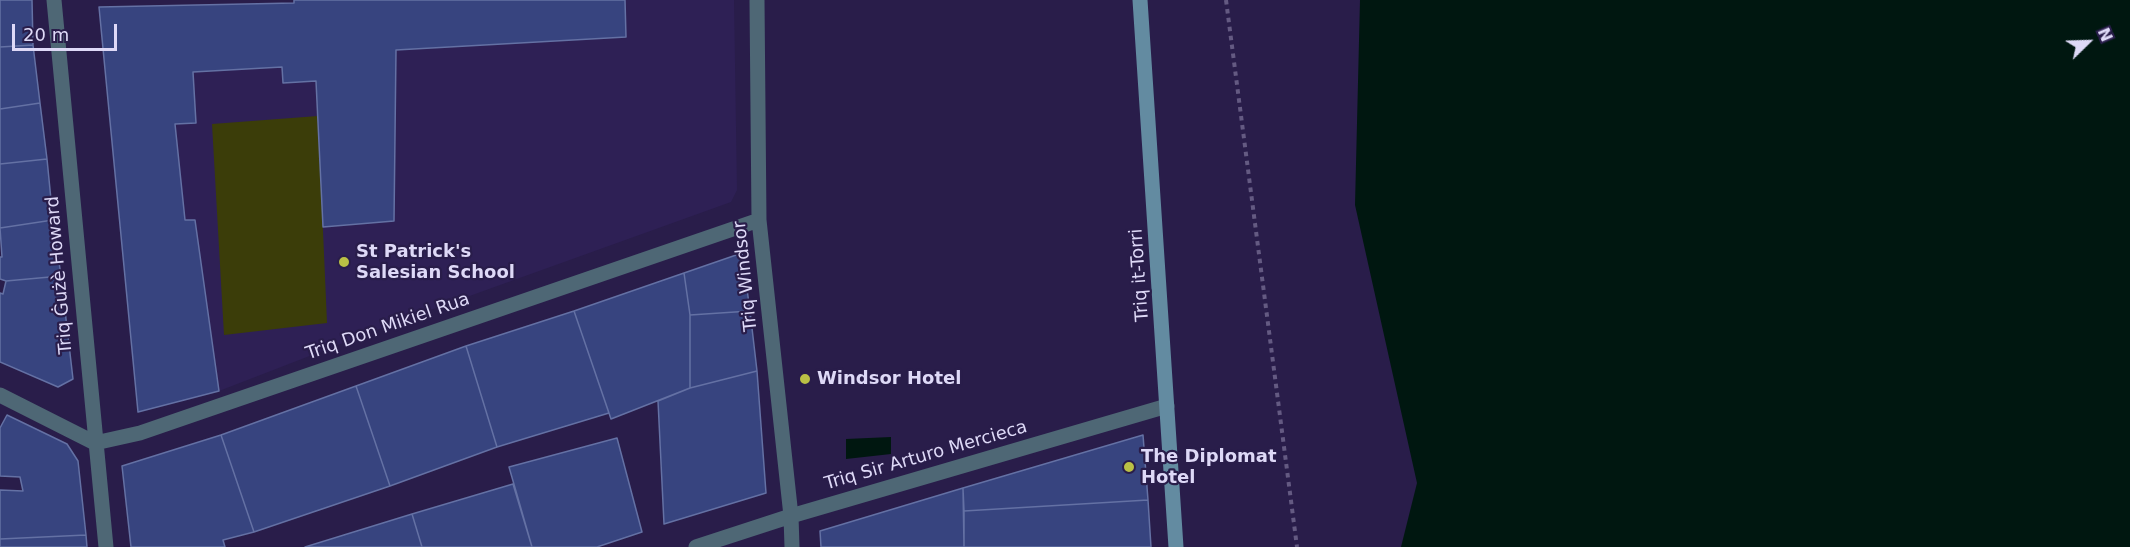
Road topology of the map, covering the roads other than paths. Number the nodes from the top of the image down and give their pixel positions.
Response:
1 (54, 0) edge
2 (757, 0) edge
3 (1140, 0) edge
4 (759, 220) junction
5 (0, 395) edge
6 (1167, 406) junction
7 (95, 443) junction
8 (791, 516) junction
9 (106, 547) edge
10 (696, 547) edge
11 (792, 547) edge
12 (1176, 547) edge

1 - 7 street, Triq Ġużè Howard
2 - 4 street, Triq Windsor
3 - 6 main road, Triq it-Torri
4 - 7 street, Triq Don Mikiel Rua
4 - 8 street, Triq Windsor
5 - 7 street
6 - 8 street, Triq Sir Arturo Mercieca
6 - 12 main road, Triq it-Torri
7 - 9 street, Triq Ġużè Howard
8 - 10 street, Triq Sir Arturo Mercieca
8 - 11 street, Triq Windsor

